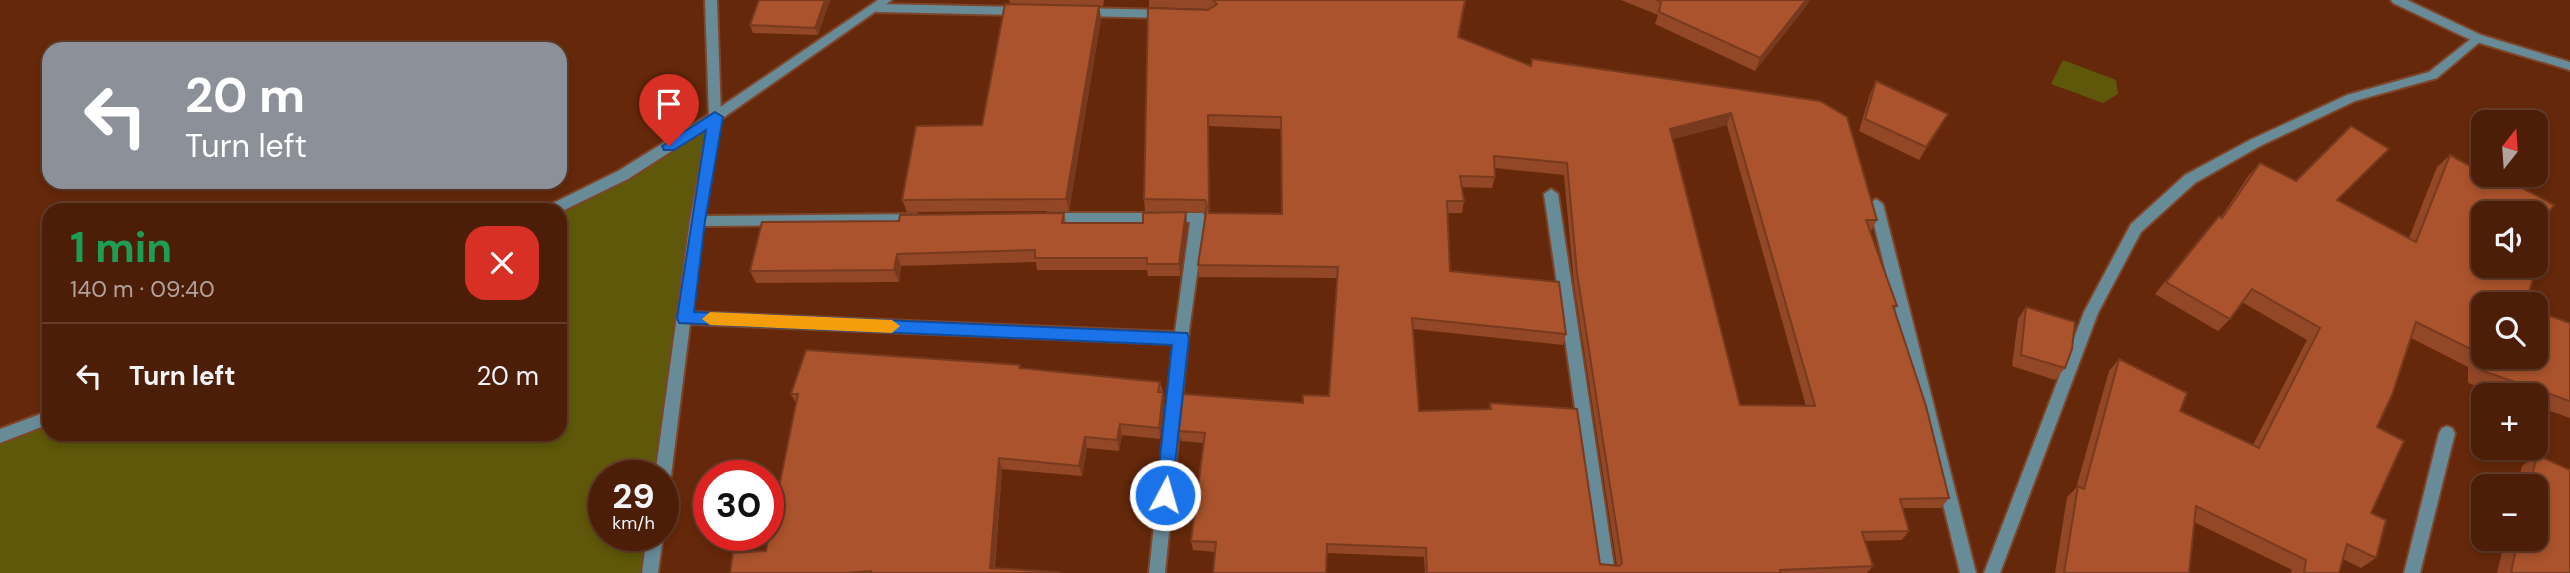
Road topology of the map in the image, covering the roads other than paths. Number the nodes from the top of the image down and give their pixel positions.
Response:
1 (711, 0) edge
2 (2397, 0) edge
3 (881, 4) edge
4 (1029, 11) edge
5 (1070, 12) edge
6 (1181, 14) edge
7 (2477, 38) junction
8 (2570, 66) edge
9 (715, 117) junction
10 (1551, 194) dead end
11 (566, 203) edge
12 (1876, 204) dead end
13 (1031, 218) edge
14 (934, 219) edge
15 (697, 221) junction
16 (685, 318) junction
17 (1181, 338) junction
18 (42, 420) edge
19 (2447, 433) dead end
20 (0, 436) edge
21 (665, 460) edge
22 (653, 551) edge
23 (650, 573) edge
24 (1157, 573) edge
25 (1607, 573) edge
26 (1968, 573) edge
27 (1992, 573) edge
28 (2412, 573) edge

1 - 9 street
2 - 7 street
3 - 4 street
3 - 9 street
5 - 6 street
7 - 8 street
7 - 27 street
9 - 11 street
9 - 15 street
10 - 25 street
12 - 26 street
13 - 17 street
14 - 15 street
15 - 16 street
16 - 17 street
16 - 21 street
17 - 24 street
18 - 20 street
19 - 28 street
22 - 23 street

